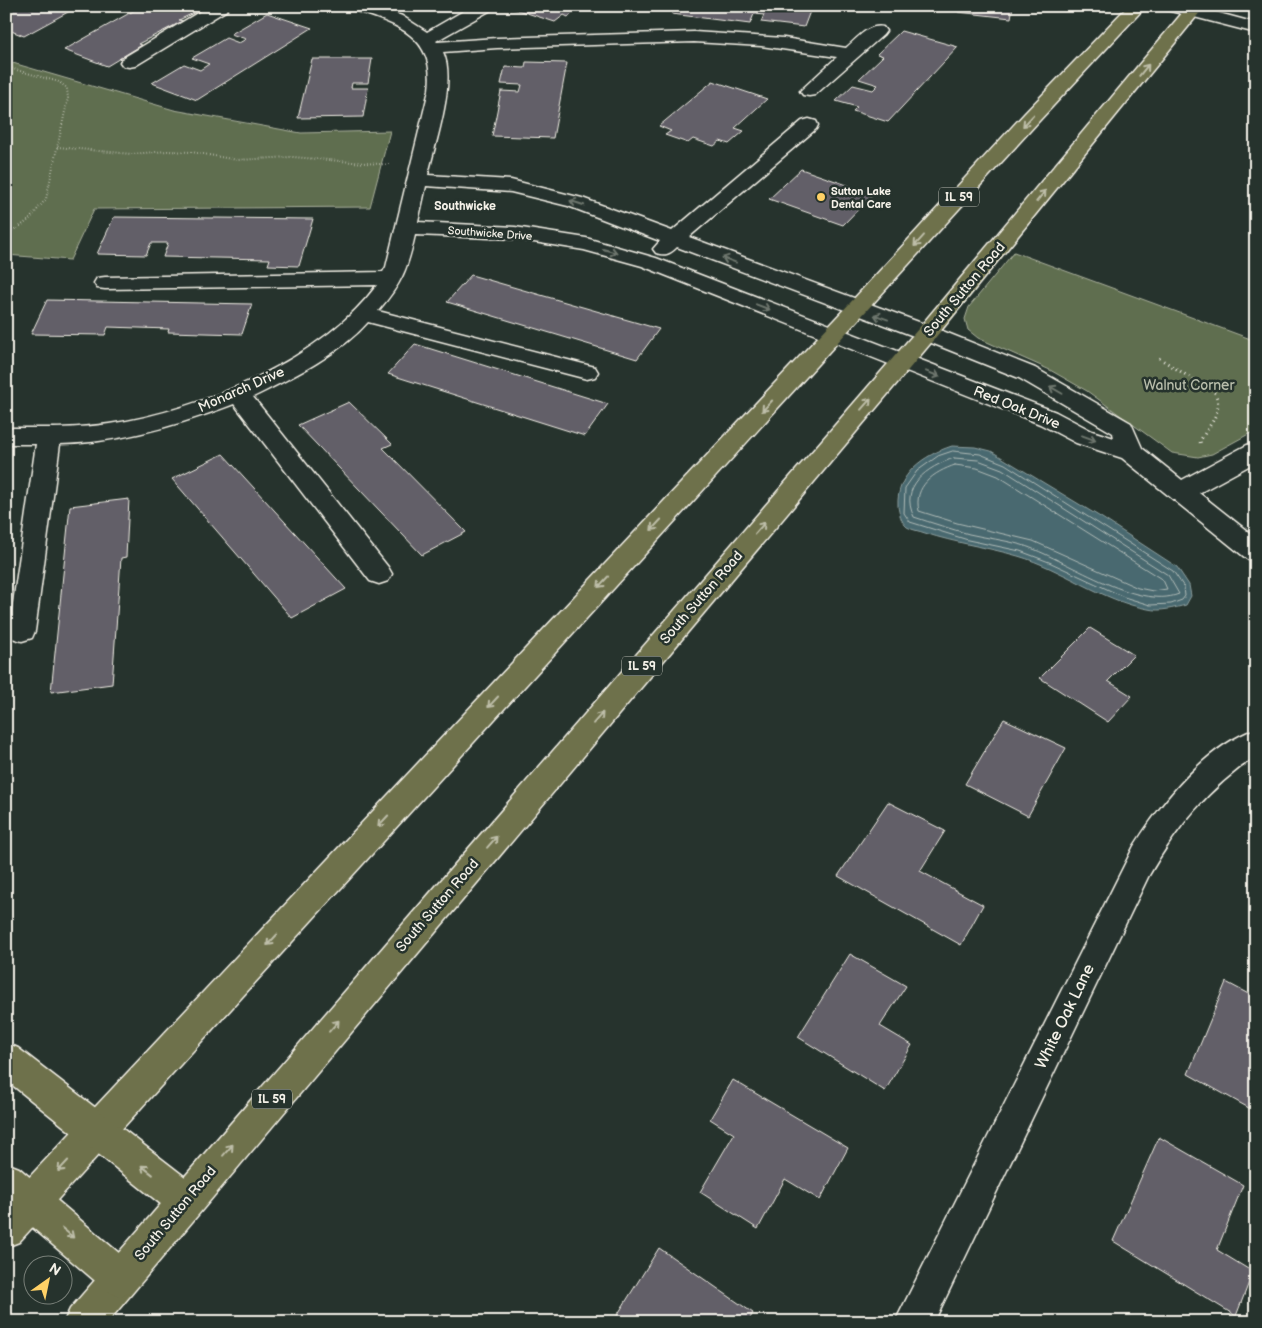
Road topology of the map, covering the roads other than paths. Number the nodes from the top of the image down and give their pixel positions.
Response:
1 (221, 6) edge
2 (359, 6) edge
3 (485, 6) edge
4 (1138, 6) edge
5 (1173, 6) edge
6 (1195, 9) edge
7 (1256, 28) edge
8 (877, 31) dead end
9 (429, 44) junction
10 (850, 54) junction
11 (129, 62) dead end
12 (809, 91) dead end
13 (809, 125) dead end
14 (419, 173) junction
15 (406, 228) junction
16 (673, 239) junction
17 (649, 262) junction
18 (390, 278) junction
19 (105, 283) dead end
20 (858, 308) junction
21 (363, 314) junction
22 (927, 333) junction
23 (832, 335) junction
24 (902, 362) junction
25 (587, 372) dead end
26 (238, 394) junction
27 (6, 436) edge
28 (49, 436) junction
29 (1256, 451) edge
30 (1131, 452) junction
31 (1182, 492) junction
32 (1256, 552) edge
33 (379, 574) dead end
34 (22, 631) dead end
35 (1256, 741) edge
36 (6, 1059) edge
37 (96, 1131) junction
38 (18, 1191) edge
39 (185, 1200) junction
40 (6, 1229) edge
41 (120, 1278) junction
42 (83, 1322) edge
43 (914, 1322) edge

1 - 11 street
2 - 9 street
3 - 9 street
4 -> 20 main road, IL 59
5 - 6 street
6 - 7 street
22 -> 6 main road, South Sutton Road / IL 59
8 - 10 street
9 - 10 street
9 - 14 street
10 - 12 street
13 - 16 street
14 - 15 street
16 -> 14 street
15 -> 17 street, Southwicke Drive
15 - 18 street, Monarch Drive
16 - 17 street
20 -> 16 street
17 -> 23 street, Southwicke Drive
18 - 19 street
18 - 21 street, Monarch Drive
22 -> 20 street
20 - 23 main road, IL 59
21 - 25 street
21 - 26 street, Monarch Drive
22 - 24 main road, South Sutton Road / IL 59
30 -> 22 street, Red Oak Drive
23 - 24 street, Southwicke Drive
23 -> 37 main road, IL 59
24 -> 30 street, Red Oak Drive
39 -> 24 main road, South Sutton Road / IL 59
26 - 28 street, Monarch Drive
26 - 33 street
27 - 28 street, Monarch Drive
28 - 34 street
29 - 31 street
30 - 31 street, Red Oak Drive
31 - 32 street, Red Oak Drive
35 - 43 street, White Oak Lane
36 - 37 main road
37 -> 38 main road, IL 59
39 -> 37 main road
38 - 40 main road, IL 59
38 -> 41 main road
39 - 41 main road, South Sutton Road / IL 59
41 - 42 main road, South Sutton Road / IL 59

